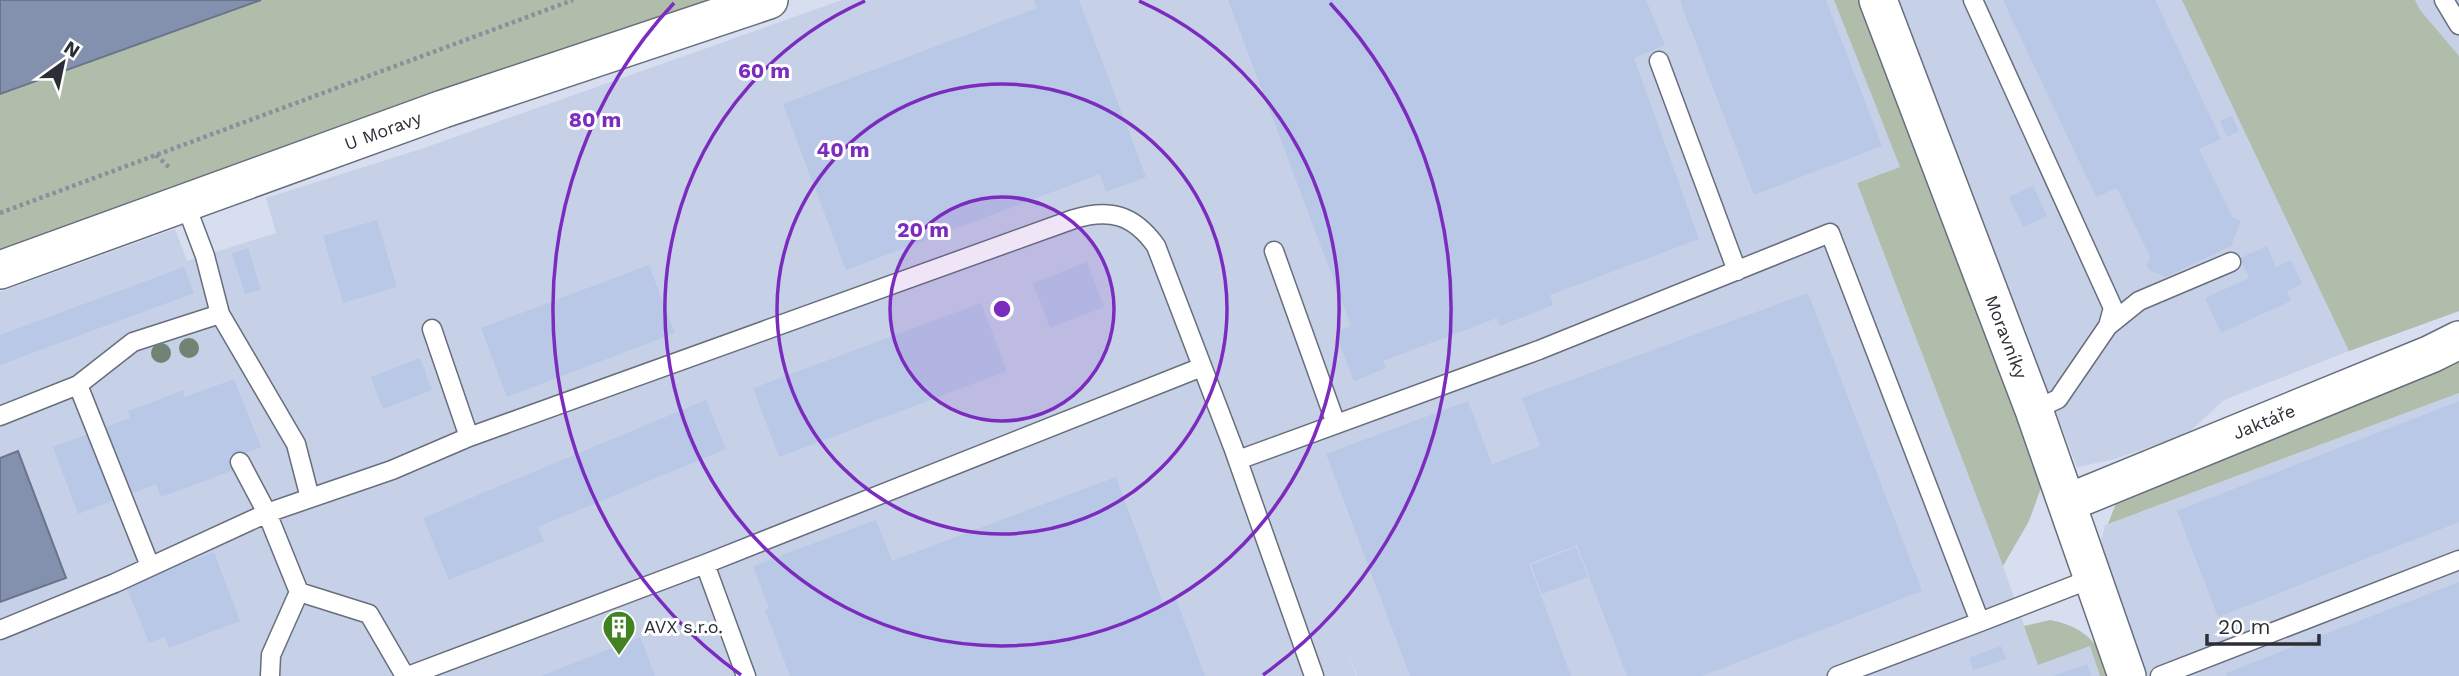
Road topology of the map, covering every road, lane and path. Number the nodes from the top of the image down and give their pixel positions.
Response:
1 (573, 0) edge
2 (769, 0) edge
3 (1878, 0) edge
4 (1973, 0) edge
5 (2444, 0) edge
6 (2459, 25) edge
7 (1659, 61) dead end
8 (185, 202) junction
9 (0, 213) edge
10 (1274, 251) dead end
11 (2231, 262) dead end
12 (0, 270) edge
13 (1737, 271) junction
14 (220, 314) junction
15 (2108, 326) junction
16 (432, 329) dead end
17 (2459, 340) edge
18 (1202, 367) junction
19 (78, 385) junction
20 (2034, 410) junction
21 (0, 416) edge
22 (1336, 424) junction
23 (469, 437) junction
24 (1238, 460) junction
25 (240, 462) dead end
26 (310, 498) junction
27 (2067, 503) junction
28 (267, 513) junction
29 (2459, 560) edge
30 (705, 565) junction
31 (150, 566) junction
32 (2093, 578) junction
33 (299, 592) junction
34 (1980, 622) junction
35 (0, 630) edge
36 (270, 676) edge
37 (407, 676) edge
38 (746, 676) edge
39 (1314, 676) edge
40 (1837, 676) edge
41 (2127, 676) edge
42 (2160, 676) edge

1 - 9 path
2 - 8 street, U Moravy
3 - 20 street, Moravníky
4 - 15 lane
5 - 6 lane
7 - 13 lane
8 - 12 street, U Moravy
8 - 14 lane
10 - 22 lane
11 - 15 lane
13 - 22 lane
13 - 34 lane
14 - 19 lane
14 - 26 lane
15 - 20 lane
16 - 23 lane
17 - 27 street, Jaktáře
18 - 23 lane
18 - 24 lane
18 - 30 lane
19 - 21 lane
19 - 31 lane
20 - 27 street, Moravníky
22 - 24 lane
23 - 26 lane
24 - 39 lane
25 - 28 lane
26 - 28 lane
27 - 32 street, Moravníky
28 - 31 lane
28 - 33 lane
29 - 42 lane
30 - 37 lane
30 - 38 lane
31 - 35 lane
32 - 34 lane
32 - 41 street, Moravníky
33 - 36 lane
33 - 37 lane
34 - 40 lane

